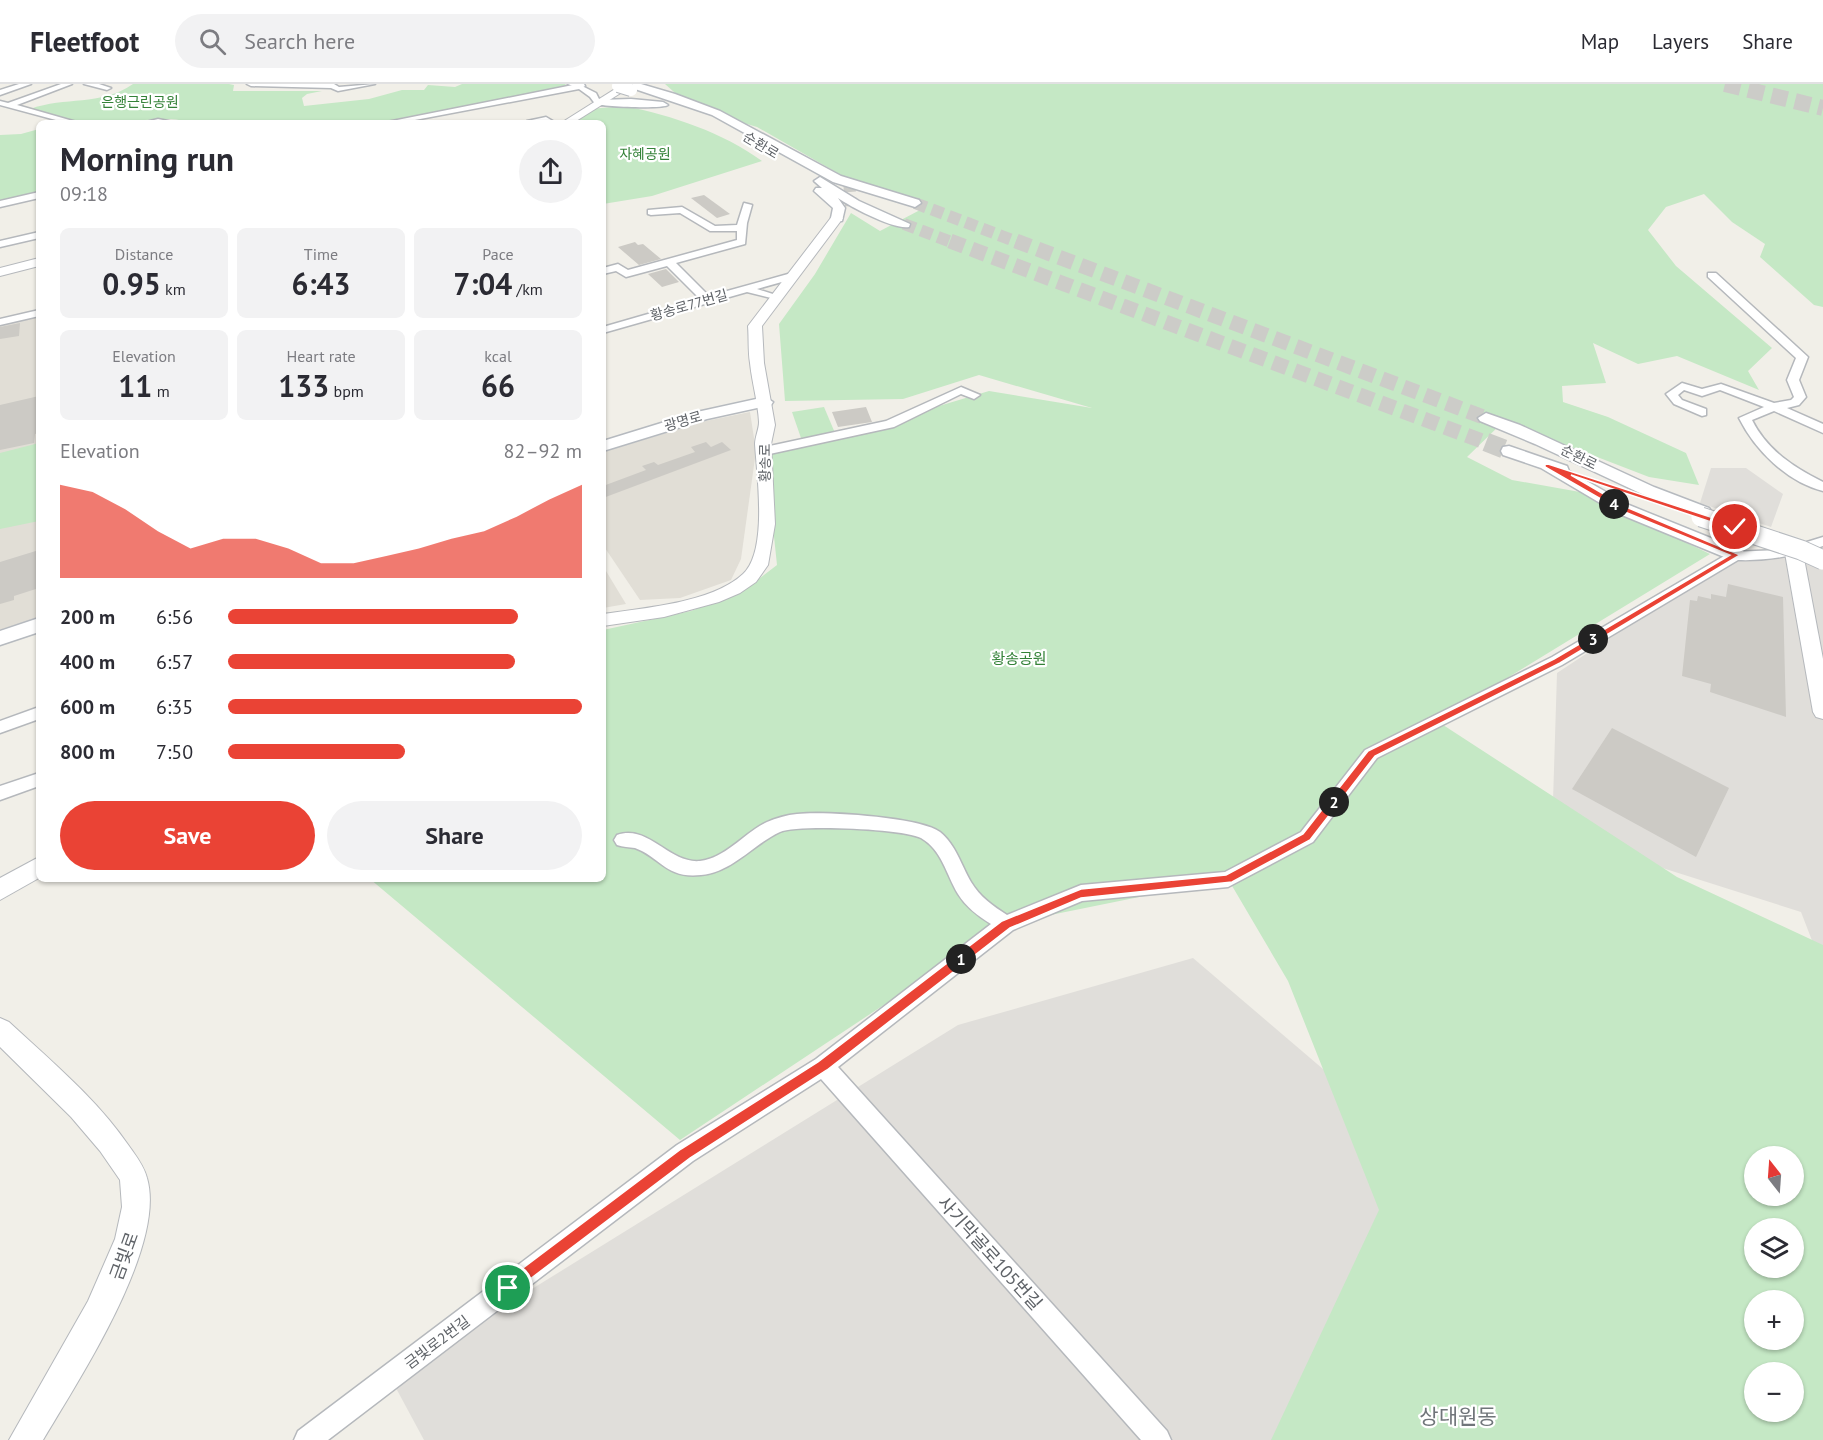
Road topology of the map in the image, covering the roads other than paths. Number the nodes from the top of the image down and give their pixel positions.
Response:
1 (27, 84) edge
2 (68, 84) edge
3 (251, 84) edge
4 (371, 84) edge
5 (92, 85) edge
6 (576, 85) edge
7 (623, 87) edge
8 (683, 87) dead end
9 (107, 88) dead end
10 (0, 93) edge
11 (599, 103) junction
12 (3, 104) edge
13 (705, 112) junction
14 (64, 120) edge
15 (401, 120) edge
16 (572, 120) edge
17 (743, 130) junction
18 (779, 162) dead end
19 (849, 180) dead end
20 (805, 181) dead end
21 (36, 196) edge
22 (915, 203) tunnel mouth
23 (0, 204) edge
24 (747, 205) dead end
25 (851, 206) dead end
26 (651, 212) dead end
27 (837, 218) junction
28 (904, 224) tunnel mouth
29 (742, 228) junction
30 (36, 236) edge
31 (0, 244) edge
32 (36, 263) edge
33 (670, 263) junction
34 (606, 270) edge
35 (0, 272) edge
36 (1712, 275) dead end
37 (792, 276) junction
38 (747, 289) junction
39 (775, 298) junction
40 (707, 300) junction
41 (36, 314) edge
42 (0, 322) edge
43 (606, 329) edge
44 (974, 395) dead end
45 (765, 402) junction
46 (1778, 406) junction
47 (1702, 412) dead end
48 (1486, 418) tunnel mouth
49 (1823, 429) edge
50 (606, 445) edge
51 (765, 451) junction
52 (1509, 451) tunnel mouth
53 (1548, 465) junction
54 (1823, 487) edge
55 (1702, 514) junction
56 (1814, 550) edge
57 (1736, 555) junction
58 (1823, 560) edge
59 (606, 620) edge
60 (36, 627) edge
61 (0, 638) edge
62 (1823, 712) edge
63 (36, 715) edge
64 (0, 727) edge
65 (36, 780) edge
66 (0, 793) edge
67 (623, 840) dead end
68 (36, 868) edge
69 (0, 890) edge
70 (1006, 924) junction
71 (0, 1030) edge
72 (822, 1066) junction
73 (25, 1440) edge
74 (307, 1440) edge
75 (1158, 1440) edge

1 - 10 street
2 - 12 street
3 - 4 street
5 - 9 street
6 - 11 street
6 - 15 street
7 - 11 street
7 - 13 main road, 순환로
8 - 13 main road
11 - 13 main road
11 - 16 street
12 - 14 street
13 - 17 main road, 순환로
17 - 18 main road
17 - 19 main road
17 - 22 main road, 순환로
17 - 28 main road, 순환로
20 - 27 main road
21 - 23 street
24 - 29 street
25 - 27 main road
26 - 29 street
27 - 37 street, 황송로
29 - 33 street
30 - 31 street
32 - 35 street
33 - 34 street
33 - 40 street
36 - 46 street
37 - 38 street
37 - 39 street, 황송로
38 - 39 street, 황송로77번길
38 - 40 street, 황송로77번길
39 - 45 street, 황송로
40 - 43 street, 황송로77번길
41 - 42 street
44 - 51 street
45 - 50 main road, 광명로
45 - 51 street, 황송로
46 - 47 street
46 - 49 street
46 - 54 street
48 - 55 main road, 순환로
51 - 59 street, 황송로
52 - 53 main road, 순환로
53 - 55 main road, 순환로
53 - 57 main road
55 - 56 main road
55 - 58 main road, bridge
56 - 57 street
56 - 62 street
57 - 70 street, 금빛로2번길
60 - 61 main road
63 - 64 street
65 - 66 street
67 - 70 street
68 - 69 street
70 - 72 street, 금빛로2번길
71 - 73 street, 금빛로
72 - 74 street, 금빛로2번길
72 - 75 street, 사기막골로105번길

